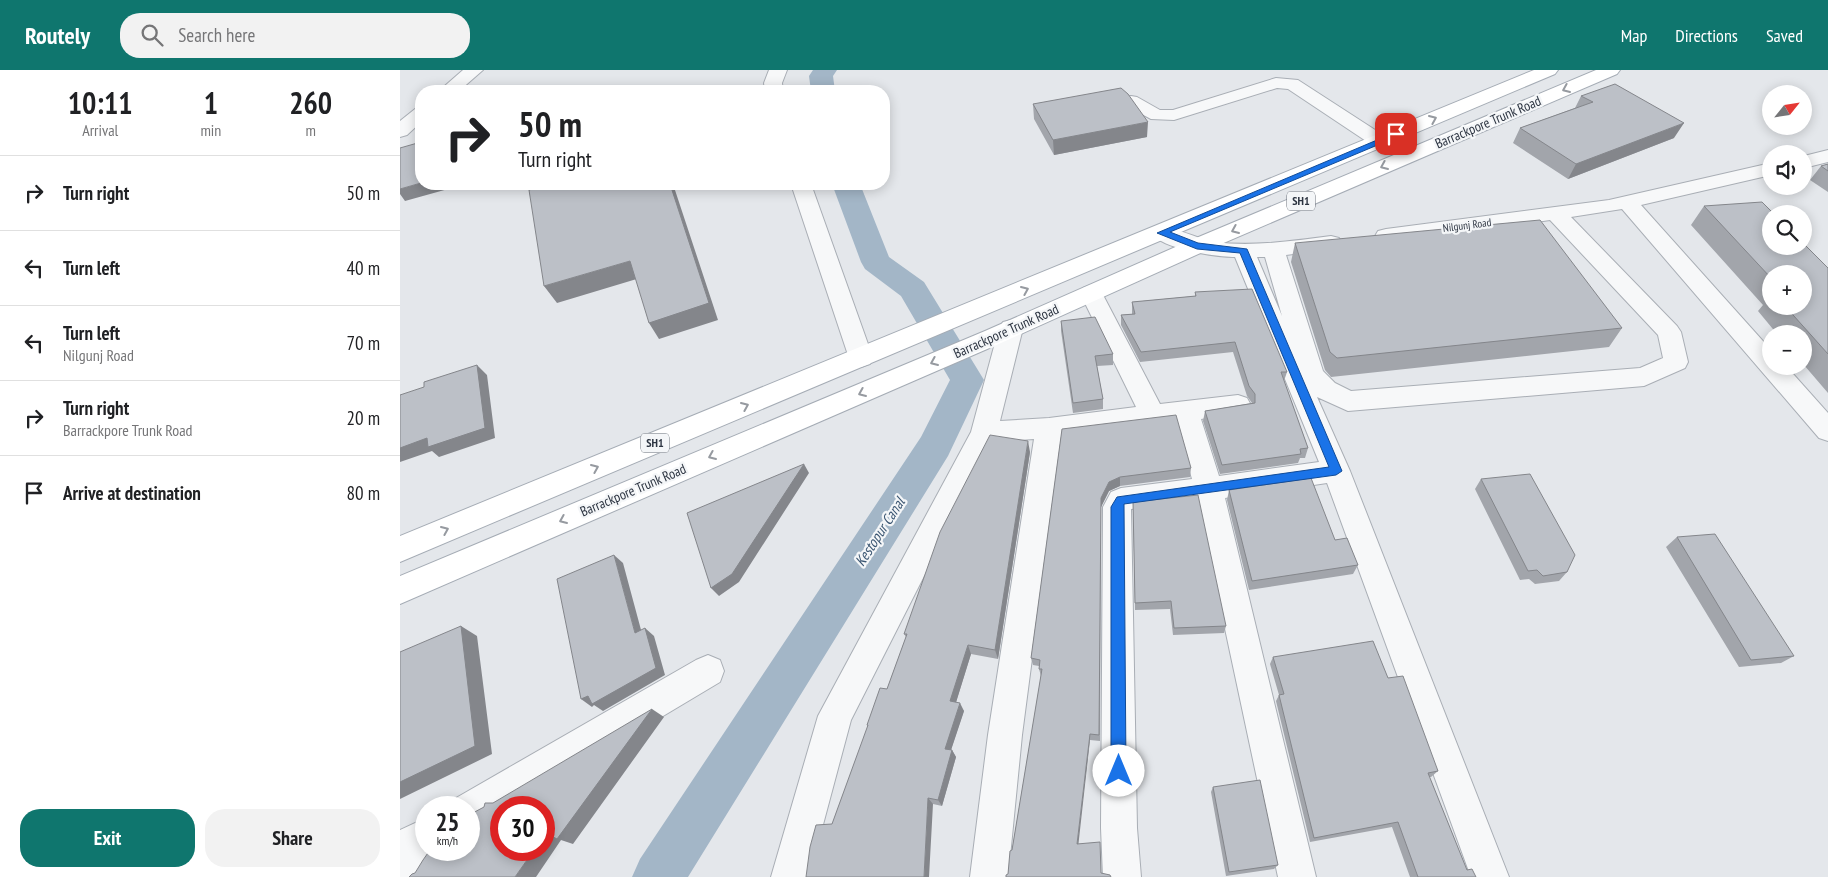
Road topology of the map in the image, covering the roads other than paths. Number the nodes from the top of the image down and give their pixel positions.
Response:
1 (474, 70) edge
2 (778, 70) edge
3 (1549, 70) edge
4 (1611, 70) edge
5 (455, 85) edge
6 (773, 85) edge
7 (1131, 101) edge
8 (415, 117) edge
9 (400, 131) edge
10 (1379, 142) junction
11 (1828, 156) edge
12 (1812, 160) edge
13 (1762, 171) edge
14 (803, 190) edge
15 (1628, 202) junction
16 (1556, 214) junction
17 (1162, 233) junction
18 (1197, 246) junction
19 (1274, 250) junction
20 (1243, 251) junction
21 (1091, 293) junction
22 (1002, 332) junction
23 (1762, 356) edge
24 (861, 358) junction
25 (1779, 375) edge
26 (1238, 404) edge
27 (1186, 411) junction
28 (1153, 415) junction
29 (1049, 428) junction
30 (1828, 431) edge
31 (984, 432) junction
32 (1336, 471) junction
33 (1209, 489) junction
34 (400, 549) edge
35 (400, 590) edge
36 (708, 671) dead end
37 (480, 806) edge
38 (415, 842) edge
39 (400, 851) edge
40 (423, 861) edge
41 (412, 877) edge
42 (790, 877) edge
43 (989, 877) edge
44 (1122, 877) edge
45 (1297, 877) edge
46 (1490, 877) edge

1 - 5 street
2 - 6 street
10 -> 3 main road, Barrackpore Trunk Road / SH1
4 -> 18 main road, Barrackpore Trunk Road / SH1
7 - 10 street
8 - 9 street
10 - 17 main road, Barrackpore Trunk Road / SH1
11 - 12 street
13 - 15 street, Nilgunj Road
14 - 24 street
15 - 16 street, Nilgunj Road
15 - 23 street
16 - 19 street, Nilgunj Road
16 - 19 street
17 - 18 street, Nilgunj Road
24 -> 17 main road, Barrackpore Trunk Road / SH1
18 - 20 street, Nilgunj Road
18 - 21 main road, Barrackpore Trunk Road / SH1
19 - 20 street, Nilgunj Road
20 - 32 street
21 - 22 main road, Barrackpore Trunk Road / SH1
21 - 28 street
22 - 31 street
22 -> 35 main road, Barrackpore Trunk Road / SH1
34 -> 24 main road, Barrackpore Trunk Road / SH1
25 - 30 street
26 - 27 street
27 - 28 street
27 - 33 street
28 - 29 street
29 - 31 street
29 - 43 street
31 - 42 street
32 - 33 street
32 - 46 street
33 - 44 street
33 - 45 street
36 - 37 street
38 - 39 street
40 - 41 street

